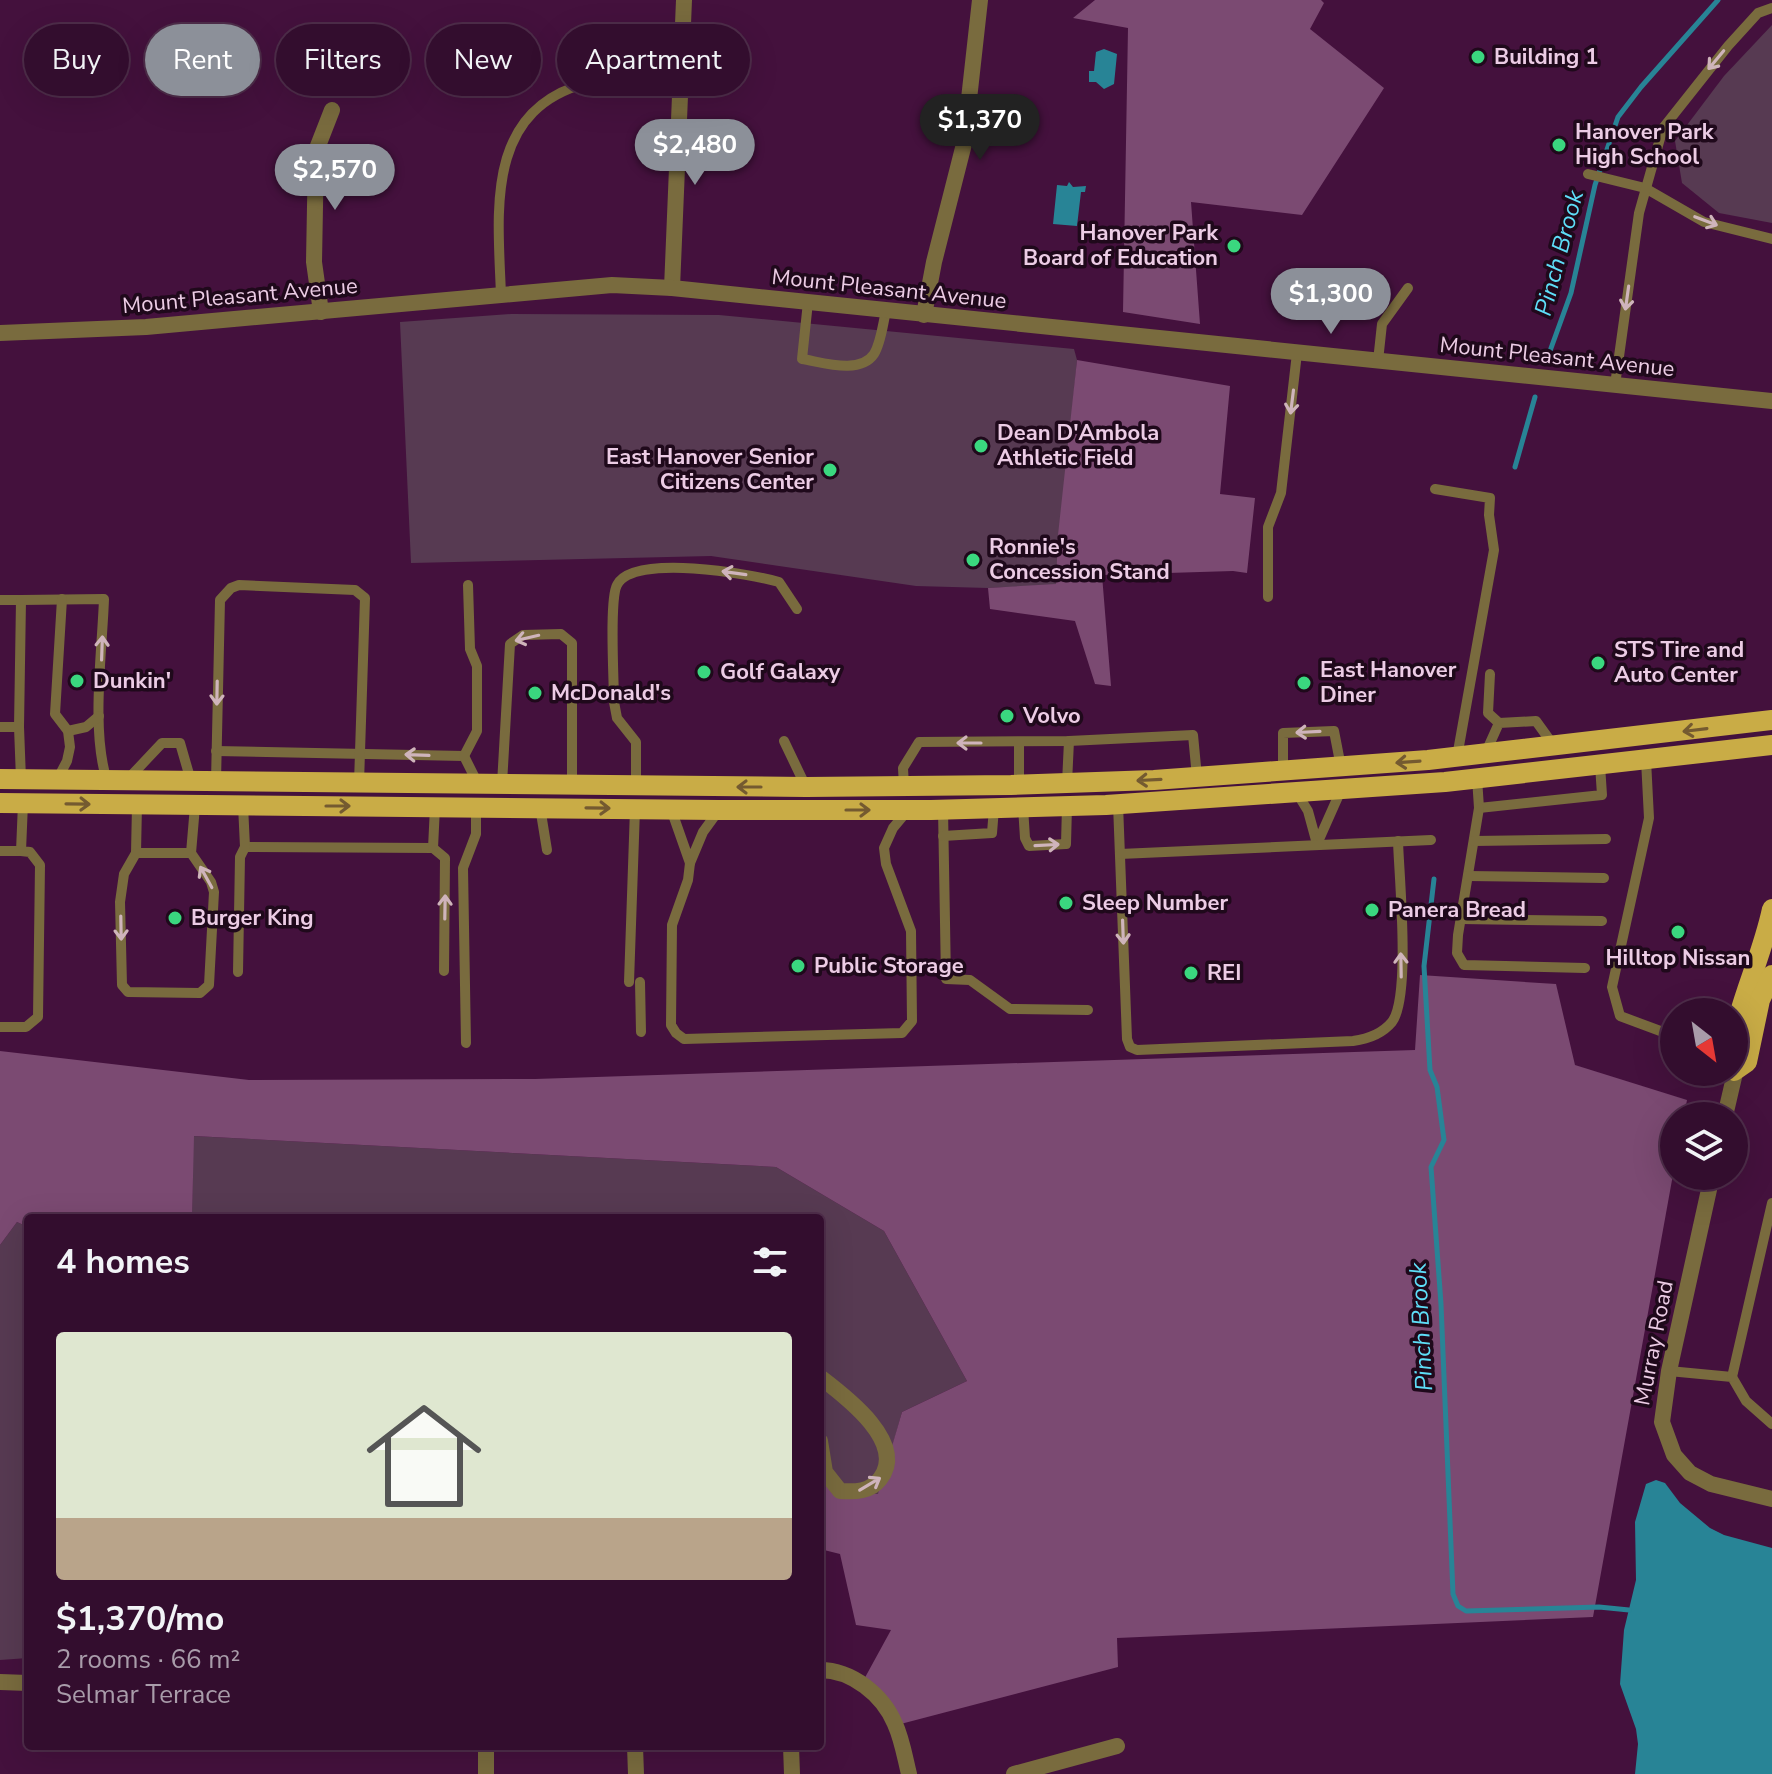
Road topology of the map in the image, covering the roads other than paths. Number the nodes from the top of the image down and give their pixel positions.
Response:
1 (684, 0) edge
2 (980, 0) edge
3 (1772, 8) edge
4 (683, 24) edge
5 (557, 94) edge
6 (680, 96) edge
7 (332, 110) dead end
8 (1588, 174) dead end
9 (1645, 188) junction
10 (1772, 239) edge
11 (672, 288) junction
12 (1408, 288) dead end
13 (501, 295) junction
14 (808, 302) junction
15 (886, 311) junction
16 (321, 312) junction
17 (924, 315) junction
18 (0, 333) edge
19 (1297, 353) junction
20 (1378, 361) junction
21 (1615, 385) junction
22 (1772, 401) edge
23 (1435, 489) dead end
24 (468, 585) dead end
25 (1268, 597) dead end
26 (62, 599) junction
27 (0, 600) edge
28 (21, 600) junction
29 (797, 609) dead end
30 (1490, 674) dead end
31 (99, 716) junction
32 (1772, 720) edge
33 (1499, 723) junction
34 (0, 727) edge
35 (19, 727) junction
36 (68, 731) junction
37 (784, 741) dead end
38 (1069, 741) junction
39 (1019, 742) junction
40 (1772, 745) edge
41 (1555, 747) junction
42 (1745, 749) junction
43 (216, 751) junction
44 (358, 752) junction
45 (1484, 755) junction
46 (464, 756) junction
47 (1457, 757) junction
48 (1646, 760) junction
49 (1772, 760) edge
50 (1600, 765) junction
51 (1341, 767) junction
52 (1283, 771) junction
53 (1197, 777) junction
54 (1477, 778) junction
55 (10, 779) edge
56 (57, 780) junction
57 (117, 781) junction
58 (191, 781) junction
59 (216, 781) junction
60 (359, 783) junction
61 (1067, 783) junction
62 (478, 784) junction
63 (502, 784) junction
64 (572, 785) junction
65 (1019, 785) junction
66 (636, 786) junction
67 (904, 786) junction
68 (806, 787) junction
69 (1341, 790) junction
70 (1297, 793) junction
71 (0, 803) edge
72 (23, 803) junction
73 (1118, 804) junction
74 (137, 805) junction
75 (243, 805) junction
76 (195, 806) junction
77 (1067, 806) junction
78 (435, 807) junction
79 (476, 807) junction
80 (540, 807) junction
81 (1023, 807) junction
82 (994, 808) junction
83 (1479, 808) junction
84 (635, 809) junction
85 (671, 809) junction
86 (943, 809) junction
87 (719, 810) junction
88 (908, 810) junction
89 (943, 836) junction
90 (1606, 839) dead end
91 (1431, 840) dead end
92 (1398, 841) junction
93 (1474, 841) junction
94 (1317, 844) junction
95 (245, 847) junction
96 (433, 848) junction
97 (547, 850) dead end
98 (0, 851) edge
99 (21, 851) junction
100 (136, 853) junction
101 (191, 853) junction
102 (1120, 854) junction
103 (690, 863) junction
104 (1468, 876) junction
105 (1604, 878) dead end
106 (1772, 909) edge
107 (1461, 919) junction
108 (1602, 921) dead end
109 (1585, 968) dead end
110 (444, 971) dead end
111 (238, 972) dead end
112 (1772, 975) edge
113 (1743, 998) edge
114 (1088, 1010) dead end
115 (0, 1027) edge
116 (1660, 1031) edge
117 (641, 1032) dead end
118 (466, 1043) dead end
119 (1748, 1057) edge
120 (1709, 1190) edge
121 (1772, 1203) edge
122 (1669, 1371) junction
123 (1732, 1377) junction
124 (824, 1380) edge
125 (1772, 1424) edge
126 (824, 1466) edge
127 (1772, 1499) edge
128 (824, 1671) edge
129 (0, 1682) edge
130 (24, 1683) edge
131 (1117, 1746) dead end
132 (486, 1750) edge
133 (635, 1750) edge
134 (791, 1750) edge
135 (1025, 1773) edge
136 (486, 1774) edge
137 (636, 1774) edge
138 (792, 1774) edge
139 (909, 1774) edge

1 - 4 street
2 - 17 street
3 -> 9 lane
5 - 13 lane
6 - 11 street
7 - 16 street
8 - 9 lane
9 -> 10 lane
9 -> 21 lane
11 - 13 street, Mount Pleasant Avenue
11 - 14 street, Mount Pleasant Avenue
12 - 20 lane
13 - 16 street, Mount Pleasant Avenue
14 - 15 street, Mount Pleasant Avenue
14 - 15 lane
15 - 17 street, Mount Pleasant Avenue
16 - 18 street, Mount Pleasant Avenue
17 - 19 street, Mount Pleasant Avenue
19 - 20 street, Mount Pleasant Avenue
19 -> 25 lane
20 - 21 street, Mount Pleasant Avenue
21 - 22 street, Mount Pleasant Avenue
23 - 47 lane
24 - 46 lane
26 - 28 lane
31 -> 26 lane
26 - 36 lane
27 - 28 lane
28 - 35 lane
29 -> 66 lane
30 - 33 lane
31 - 36 lane
31 - 57 lane
32 -> 41 main road
33 - 41 lane
33 - 45 lane
34 - 35 lane
35 - 55 lane
36 - 56 lane
37 - 68 lane
38 - 39 lane
38 - 53 lane
38 - 61 lane
39 - 65 lane
39 -> 67 lane
40 - 42 main road
41 - 45 main road
42 - 48 main road
42 - 49 main road
43 - 44 lane
44 -> 43 lane
43 - 59 lane
46 -> 44 lane
44 - 60 lane
45 - 47 main road
46 - 62 lane
47 -> 51 main road
48 - 50 main road
48 - 116 lane
50 - 54 main road
50 - 83 lane
51 - 52 main road
51 -> 52 lane
52 - 53 main road
53 -> 61 main road
54 - 69 main road
54 - 83 lane
55 - 56 main road
56 - 57 main road
57 - 58 main road
57 - 58 lane
58 - 59 main road
59 - 60 main road
60 - 62 main road
61 - 65 main road
62 - 63 main road
63 - 64 main road
64 -> 63 lane
64 - 66 main road
65 - 67 main road
68 -> 66 main road
67 - 68 main road
69 - 70 main road
69 - 94 lane
70 - 73 main road
70 - 94 lane
71 - 72 main road
72 -> 74 main road
72 - 99 lane
73 - 77 main road
73 - 102 lane
74 - 76 main road
74 - 100 lane
75 - 76 main road
75 -> 78 main road
75 - 95 lane
76 - 101 lane
77 - 81 main road
81 -> 77 lane
78 - 79 main road
78 - 96 lane
79 - 80 main road
79 - 118 lane
80 -> 84 main road
80 - 97 lane
81 - 82 main road
82 - 86 main road
82 - 89 lane
83 - 93 lane
84 - 85 main road
84 - 117 lane
85 - 87 main road
85 - 103 lane
86 - 88 main road
86 - 89 lane
87 -> 88 main road
87 - 103 lane
88 - 103 lane
89 - 114 lane
90 - 93 lane
91 - 92 lane
92 - 94 lane
102 -> 92 lane
93 - 104 lane
94 - 102 lane
95 - 96 lane
95 - 111 lane
110 -> 96 lane
98 - 99 lane
99 - 115 lane
100 - 101 lane
100 -> 101 lane
104 - 105 lane
104 - 107 lane
106 - 113 main road
107 - 108 lane
107 - 109 lane
112 - 119 main road
120 - 122 street, Murray Road
121 - 123 lane
122 - 123 lane
122 - 127 street, Murray Road
123 - 125 lane
126 -> 124 street
128 - 139 street
129 - 130 street
131 - 135 street
132 - 136 street
133 - 137 street
134 - 138 street

